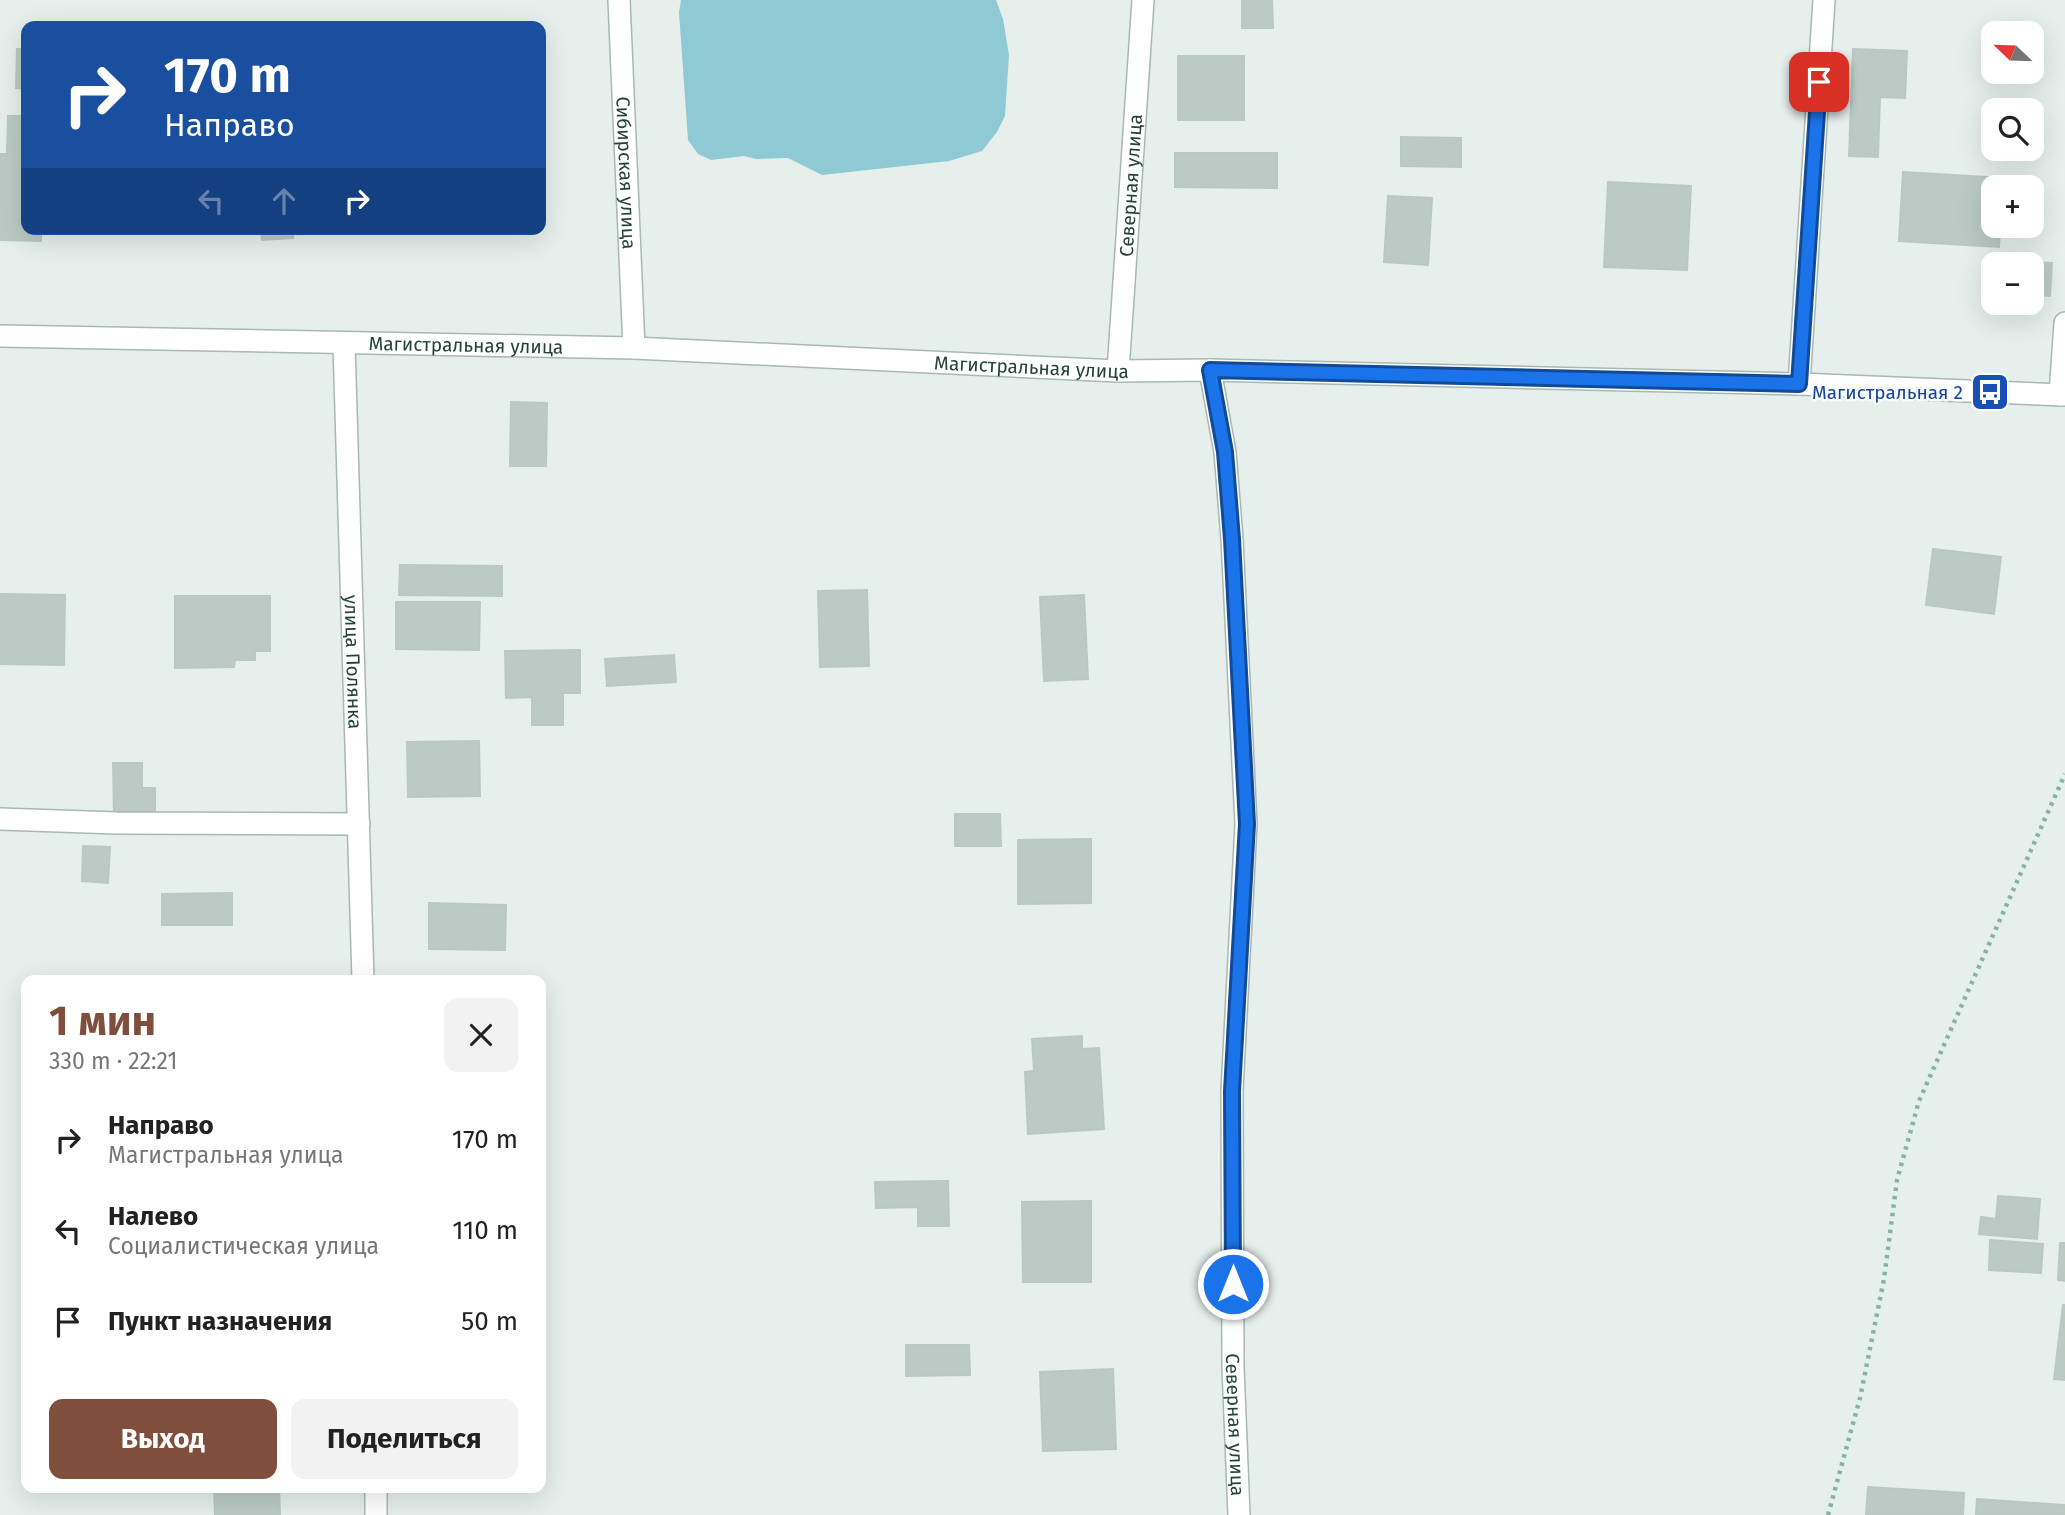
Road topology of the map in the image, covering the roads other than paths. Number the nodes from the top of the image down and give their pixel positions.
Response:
1 (619, 0) edge
2 (1143, 0) edge
3 (1824, 0) edge
4 (2065, 323) edge
5 (0, 336) edge
6 (344, 344) junction
7 (634, 348) junction
8 (1210, 370) junction
9 (1118, 371) junction
10 (1799, 384) junction
11 (2062, 395) edge
12 (0, 819) edge
13 (359, 824) junction
14 (363, 975) edge
15 (376, 1493) edge
16 (376, 1515) edge
17 (1239, 1515) edge

1 - 7 street, Сибирская улица
2 - 9 street, Северная улица
3 - 10 street
4 - 11 street
5 - 6 street, Магистральная улица
6 - 7 street, Магистральная улица
6 - 13 street, улица Полянка
7 - 9 street, Магистральная улица
8 - 9 street, Магистральная улица
8 - 10 street, Магистральная улица
8 - 17 street, Северная улица
10 - 11 street, Магистральная улица
12 - 13 street
13 - 14 street, улица Полянка
15 - 16 street

